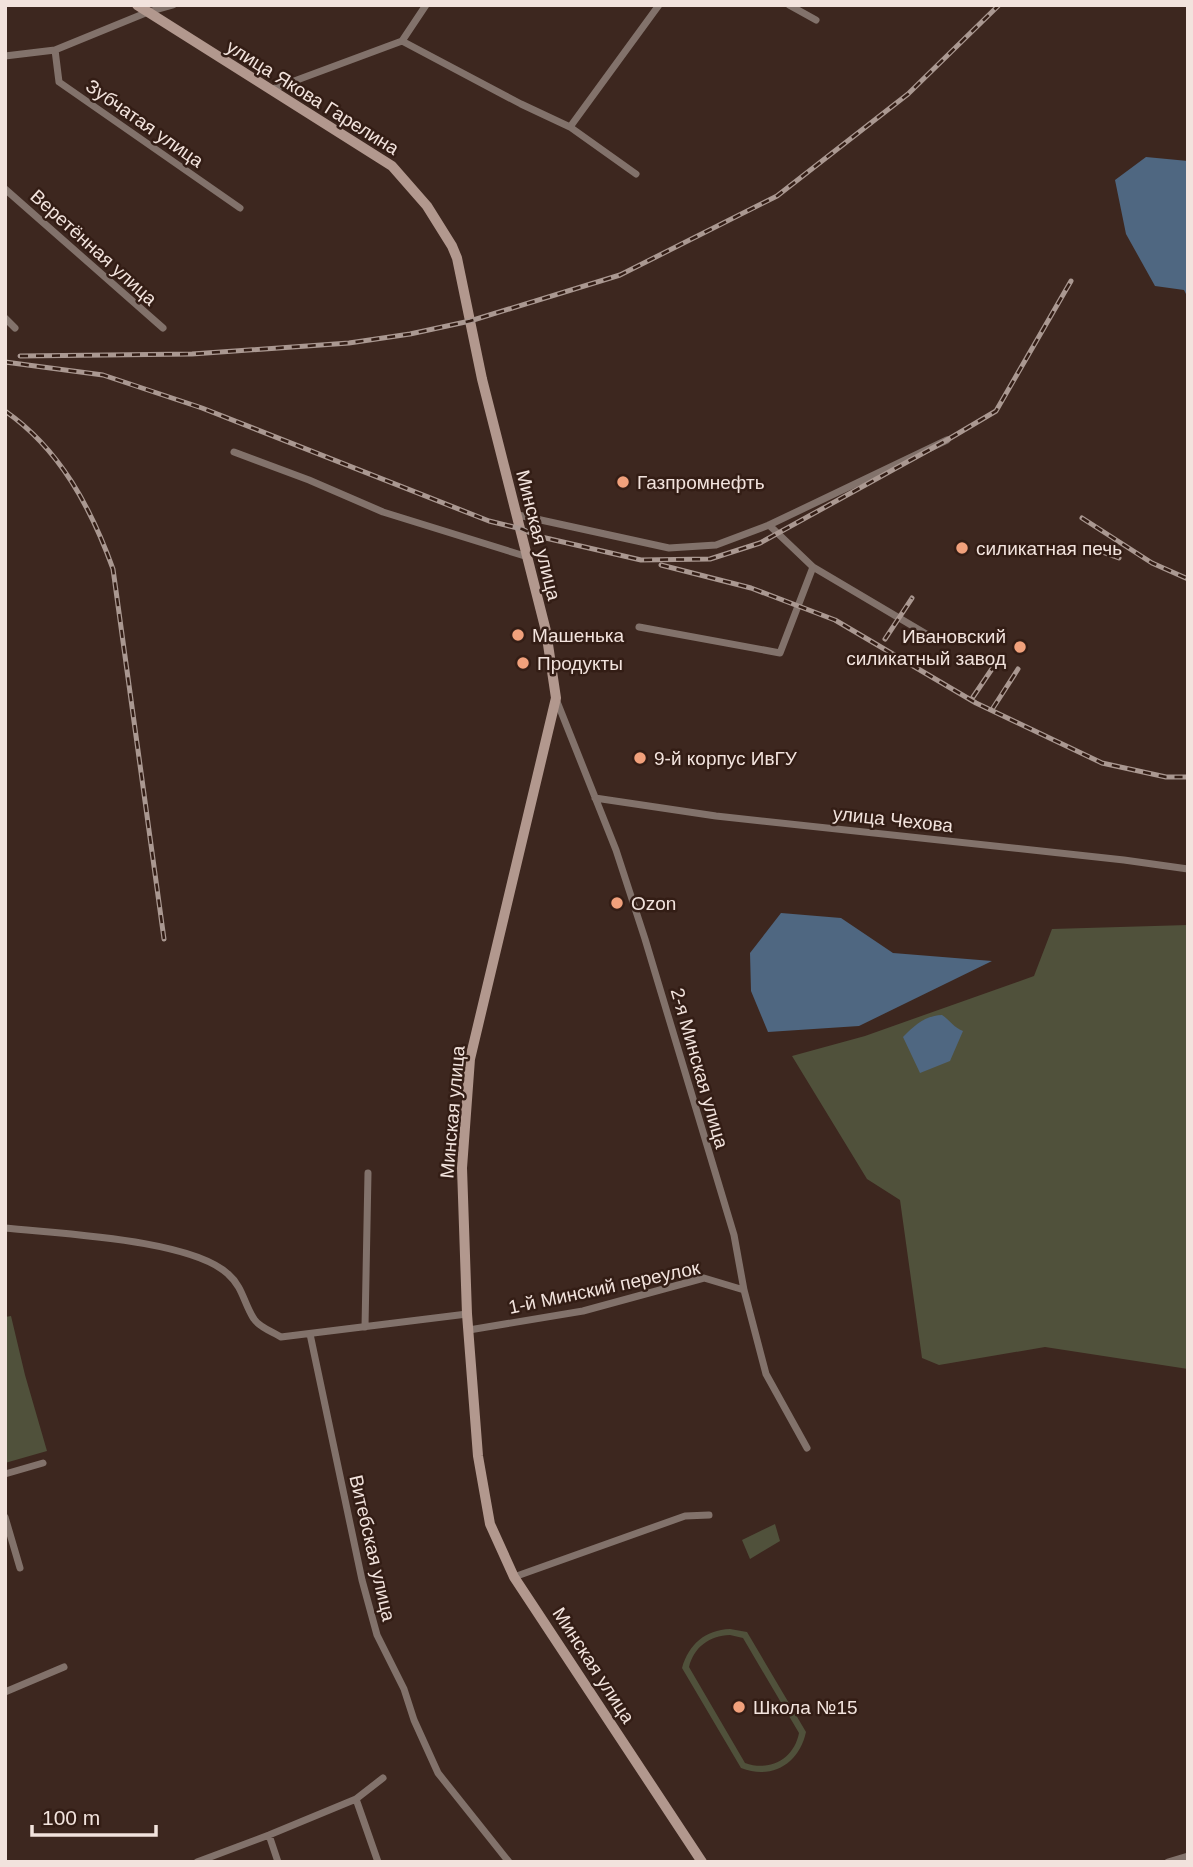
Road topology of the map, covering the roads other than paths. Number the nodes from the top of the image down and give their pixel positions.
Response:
1 (137, 5) edge
2 (173, 5) edge
3 (426, 5) edge
4 (659, 5) edge
5 (789, 5) edge
6 (148, 12) junction
7 (816, 20) dead end
8 (402, 41) junction
9 (55, 50) junction
10 (5, 56) edge
11 (270, 90) junction
12 (570, 127) junction
13 (636, 174) dead end
14 (5, 189) edge
15 (240, 208) dead end
16 (5, 318) edge
17 (470, 321) joint
18 (15, 328) dead end
19 (163, 328) dead end
20 (947, 440) dead end
21 (234, 452) dead end
22 (518, 515) junction
23 (769, 525) junction
24 (528, 557) junction
25 (813, 567) junction
26 (639, 628) dead end
27 (933, 638) dead end
28 (555, 698) junction
29 (596, 798) junction
30 (1188, 869) edge
31 (368, 1173) dead end
32 (5, 1228) edge
33 (744, 1290) junction
34 (467, 1314) junction
35 (365, 1327) junction
36 (469, 1330) junction
37 (310, 1334) junction
38 (807, 1448) dead end
39 (43, 1463) dead end
40 (5, 1474) edge
41 (709, 1515) dead end
42 (5, 1517) edge
43 (14, 1547) junction
44 (5, 1551) edge
45 (20, 1569) dead end
46 (514, 1577) junction
47 (64, 1667) dead end
48 (5, 1692) edge
49 (383, 1778) dead end
50 (356, 1799) junction
51 (269, 1835) junction
52 (1188, 1856) edge
53 (197, 1862) edge
54 (278, 1862) edge
55 (377, 1862) edge
56 (509, 1862) edge
57 (702, 1862) edge
58 (1168, 1862) edge

1 - 6 main road, улица Якова Гарелина
2 - 6 street
3 - 8 street
4 - 12 street
5 - 7 street
6 - 9 street
6 - 11 main road, улица Якова Гарелина
8 - 11 street
8 - 12 street
9 - 10 street
9 - 15 street, Зубчатая улица
11 - 17 main road, улица Якова Гарелина
12 - 13 street
14 - 19 street, Веретённая улица
16 - 18 street
17 - 22 main road, Минская улица
20 - 23 street
21 - 24 street
22 - 23 street
22 - 24 main road, Минская улица
23 - 25 street
24 - 28 main road, Минская улица
25 - 26 street
25 - 27 street
28 - 29 street, 2-я Минская улица
28 - 34 main road, Минская улица
29 - 30 street, улица Чехова
29 - 33 street, 2-я Минская улица
31 - 35 street
32 - 37 street
33 - 36 street, 1-й Минский переулок
33 - 38 street, 2-я Минская улица
34 - 35 street
34 - 36 main road, Минская улица
35 - 37 street
36 - 46 main road, Минская улица
37 - 56 street, Витебская улица
39 - 40 street
41 - 46 street
42 - 43 street
43 - 44 street
43 - 45 street
46 - 57 main road, Минская улица
47 - 48 street
49 - 50 street
50 - 51 street
50 - 55 street
51 - 53 street
51 - 54 street
52 - 58 street

